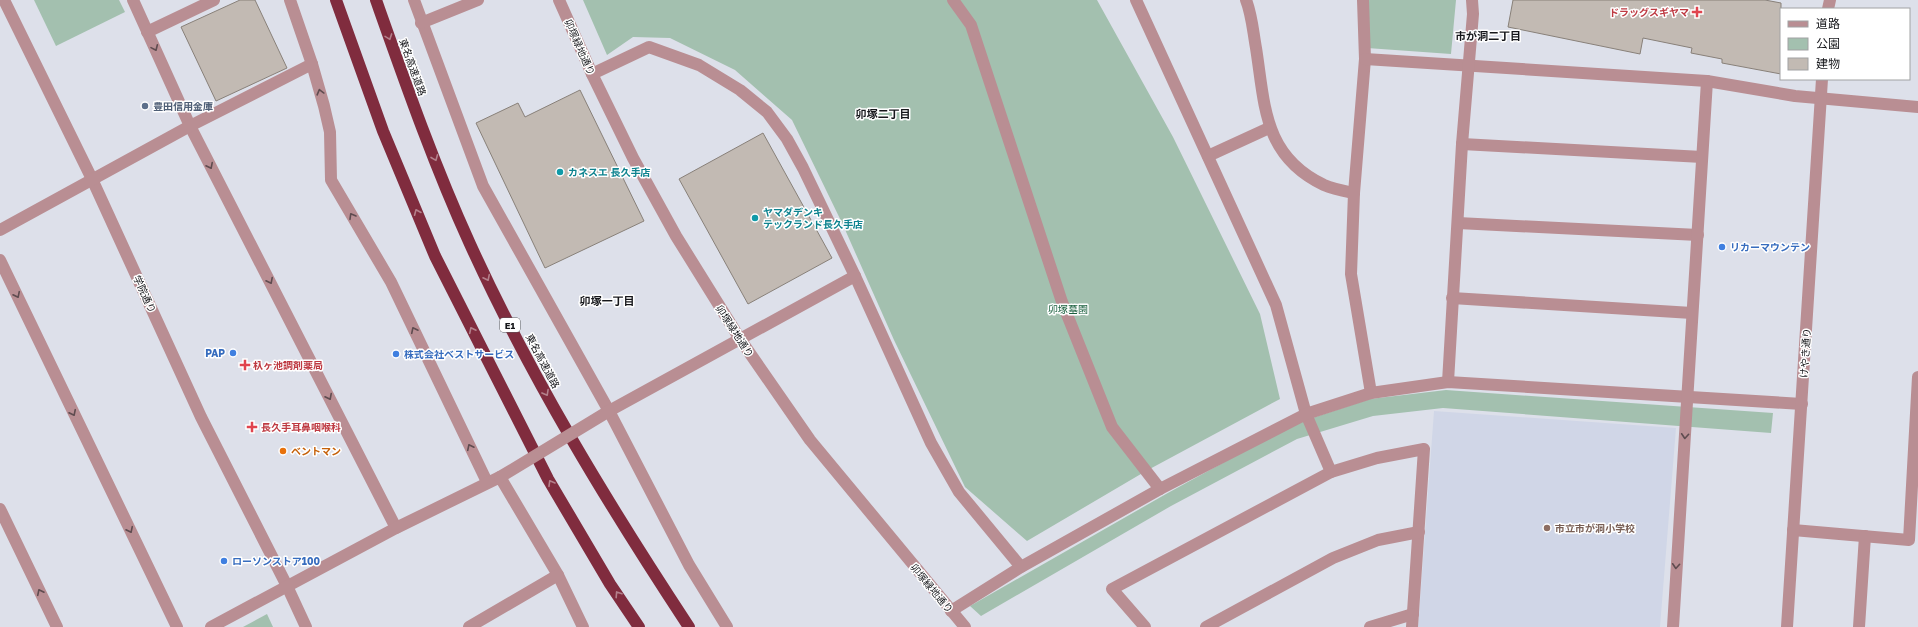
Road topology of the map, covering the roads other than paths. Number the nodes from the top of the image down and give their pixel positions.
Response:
1 (4, 0) edge
2 (133, 0) edge
3 (214, 0) edge
4 (290, 0) edge
5 (336, 0) edge
6 (376, 0) edge
7 (414, 0) edge
8 (478, 0) edge
9 (559, 0) edge
10 (953, 0) edge
11 (1136, 0) edge
12 (1246, 0) edge
13 (1363, 0) edge
14 (1472, 0) edge
15 (421, 23) junction
16 (147, 32) junction
17 (1365, 59) junction
18 (312, 64) junction
19 (1469, 67) junction
20 (592, 74) junction
21 (1707, 80) junction
22 (1822, 80) edge
23 (1820, 99) junction
24 (1918, 107) edge
25 (190, 126) junction
26 (1269, 128) junction
27 (1462, 144) junction
28 (1208, 156) junction
29 (1702, 157) junction
30 (92, 179) junction
31 (1354, 193) junction
32 (1458, 223) junction
33 (0, 230) edge
34 (1698, 236) junction
35 (0, 260) edge
36 (855, 276) junction
37 (1452, 298) junction
38 (1692, 313) junction
39 (740, 339) junction
40 (1918, 377) edge
41 (1448, 382) junction
42 (1371, 392) junction
43 (1687, 397) junction
44 (1802, 404) junction
45 (609, 411) junction
46 (1306, 414) junction
47 (1331, 472) junction
48 (500, 477) junction
49 (487, 482) junction
50 (1160, 489) junction
51 (0, 509) edge
52 (396, 528) junction
53 (1793, 530) junction
54 (1419, 532) junction
55 (1865, 536) junction
56 (1021, 567) junction
57 (558, 575) junction
58 (288, 586) junction
59 (951, 611) junction
60 (1413, 614) junction
61 (57, 627) edge
62 (177, 627) edge
63 (211, 627) edge
64 (306, 627) edge
65 (468, 627) edge
66 (583, 627) edge
67 (639, 627) edge
68 (688, 627) edge
69 (727, 627) edge
70 (965, 627) edge
71 (1145, 627) edge
72 (1206, 627) edge
73 (1370, 627) edge
74 (1412, 627) edge
75 (1673, 627) edge
76 (1787, 627) edge
77 (1859, 627) edge

1 - 30 street, 学院通り
2 - 16 street
3 - 16 street
4 - 18 street
67 -> 5 highway
6 -> 68 highway, 東名高速道路 / E1
7 - 15 street
8 - 15 street
9 - 20 street, 卯塚緑地通り
10 - 50 street
11 - 28 street
12 - 26 street
13 - 17 street
14 - 19 street
15 - 45 street
16 -> 25 street
17 - 19 street
17 - 31 street
18 - 25 street
49 -> 18 street
19 - 21 street
19 - 27 street
20 - 36 street
20 - 39 street, 卯塚緑地通り
21 - 23 street
21 - 29 street
22 - 23 street, けやき通り
23 - 24 street
23 - 44 street, けやき通り
25 - 30 street
25 -> 52 street
26 - 28 street
26 - 31 street
27 - 29 street
27 - 32 street
28 - 46 street
29 - 34 street
30 - 33 street
30 - 58 street, 学院通り
31 - 42 street
32 - 34 street
32 - 37 street
34 - 38 street
35 -> 62 street
36 - 39 street
36 - 56 street
37 - 38 street
37 - 41 street
38 - 43 street
39 - 45 street
39 - 59 street, 卯塚緑地通り
40 - 55 street
41 - 42 street
41 - 43 street
42 - 46 street
43 - 44 street
43 -> 75 street
44 - 53 street, けやき通り
45 - 48 street, bridge
45 - 69 street
46 - 47 street
46 - 50 street
47 - 54 street
47 - 71 street
48 - 49 street
48 - 57 street
49 - 52 street
50 - 56 street
61 -> 51 street
52 - 58 street
53 - 55 street
53 - 76 street, けやき通り
54 - 60 street
54 - 72 street
55 - 77 street
56 - 59 street
57 - 65 street
57 - 66 street
58 - 63 street
58 - 64 street, 学院通り
59 - 70 street, 卯塚緑地通り
60 - 73 street
60 - 74 street

